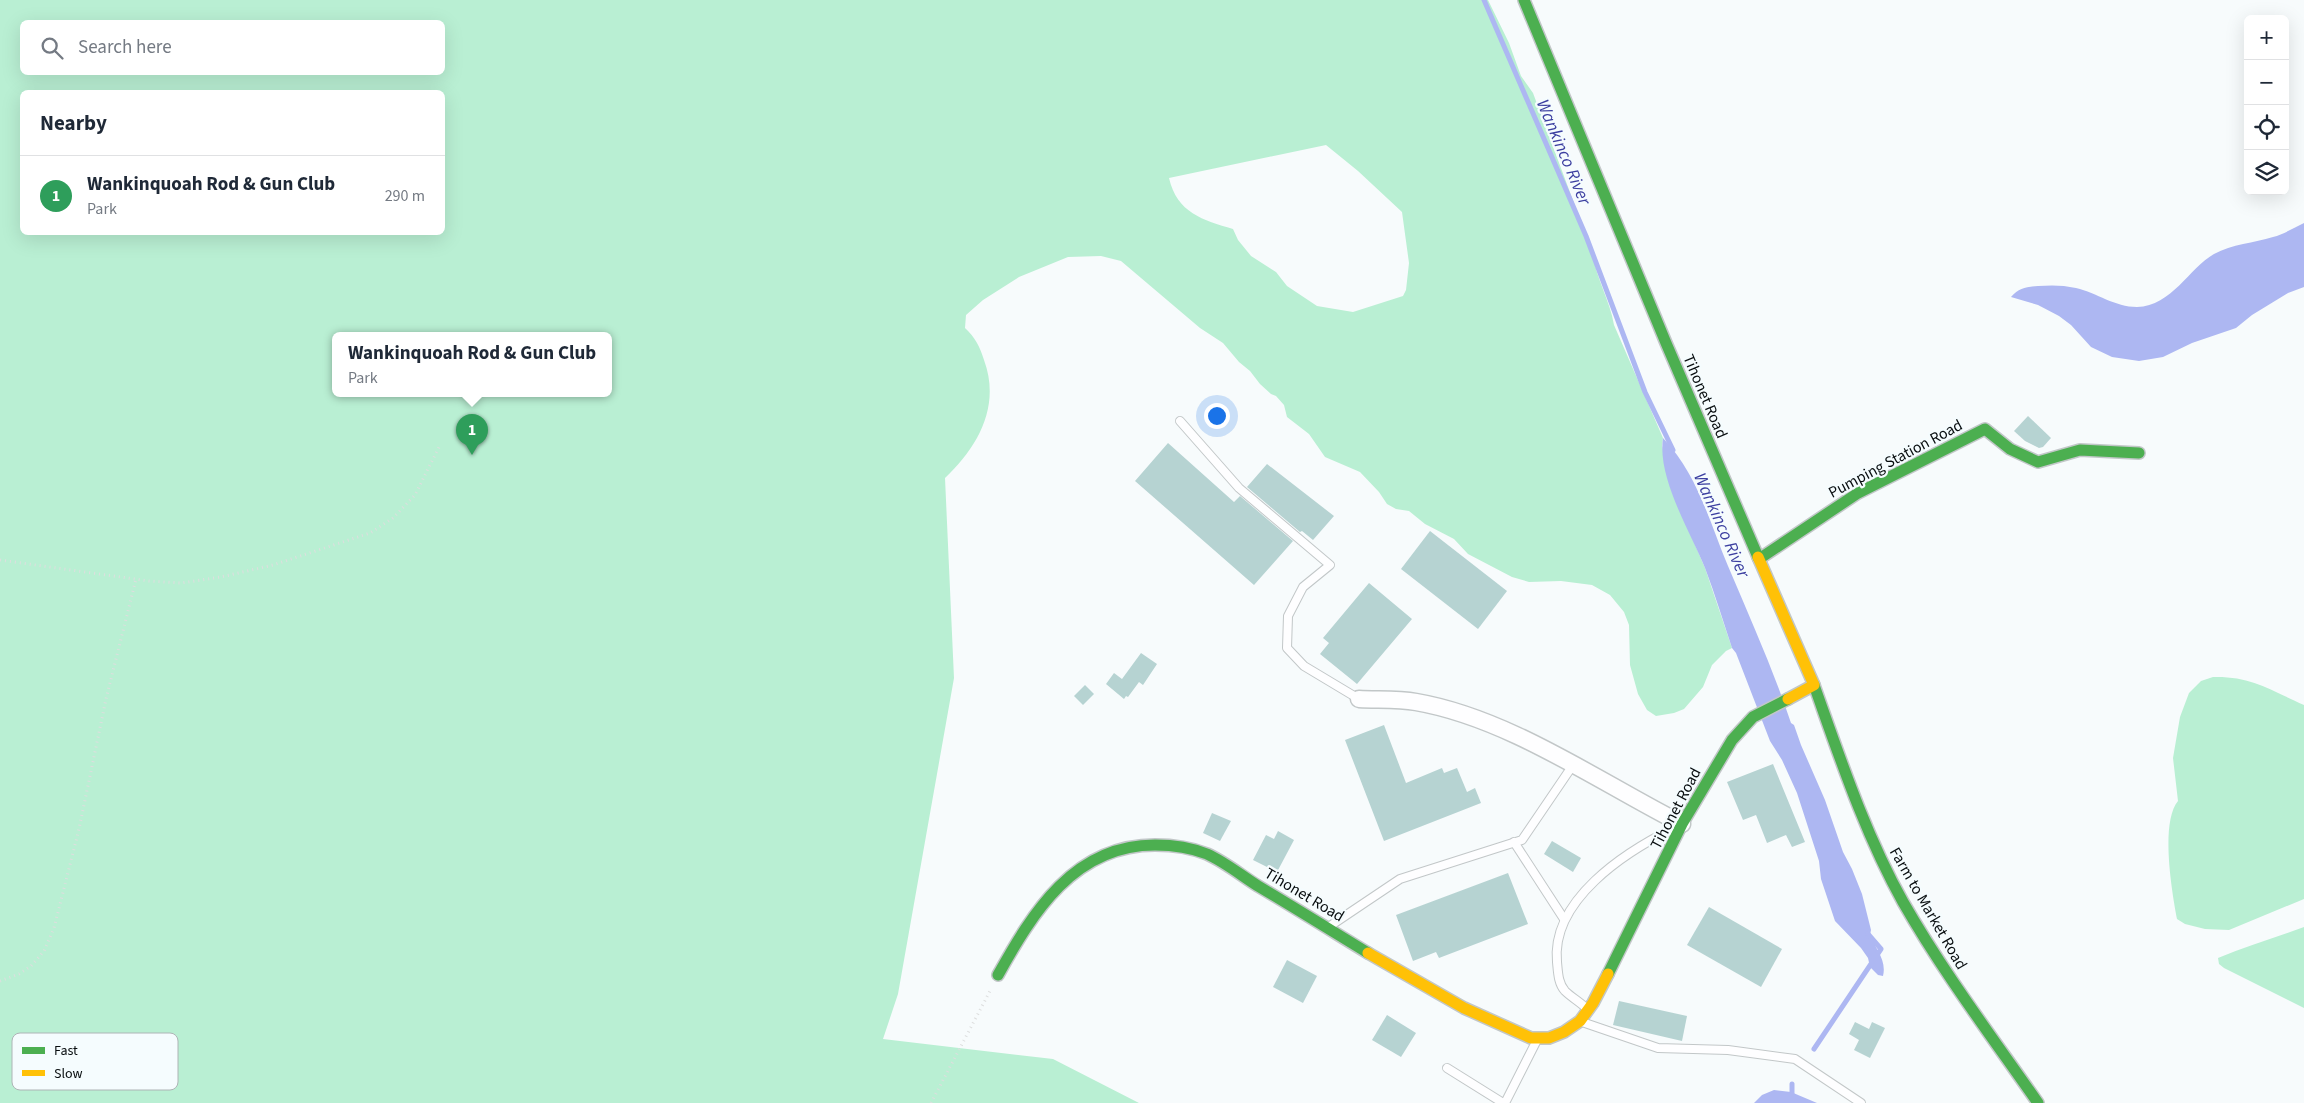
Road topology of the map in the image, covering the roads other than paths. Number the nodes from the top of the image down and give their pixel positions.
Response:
1 (1524, 0) edge
2 (1180, 421) dead end
3 (2140, 453) dead end
4 (1759, 559) junction
5 (1814, 685) junction
6 (1359, 699) joint
7 (1573, 765) junction
8 (1682, 824) junction
9 (1514, 842) junction
10 (1564, 919) junction
11 (1328, 927) junction
12 (998, 975) road end
13 (1588, 1010) junction
14 (1580, 1021) junction
15 (1538, 1038) junction
16 (1447, 1068) dead end
17 (1504, 1103) edge
18 (1861, 1103) edge
19 (2038, 1103) edge

1 - 4 street, Tihonet Road
2 - 6 lane
3 - 4 street, Pumping Station Road
4 - 5 street, Tihonet Road
5 - 8 street, Tihonet Road
5 - 19 street, Farm to Market Road
6 - 7 street
7 - 8 street
7 - 9 lane
8 - 10 lane
8 - 13 street, Tihonet Road
9 - 10 lane
9 - 11 lane
10 - 13 lane
11 - 12 street, Tihonet Road
11 - 15 street, Tihonet Road
13 - 14 street, Tihonet Road
14 - 15 street, Tihonet Road
14 - 18 lane
15 - 17 lane
16 - 17 lane

